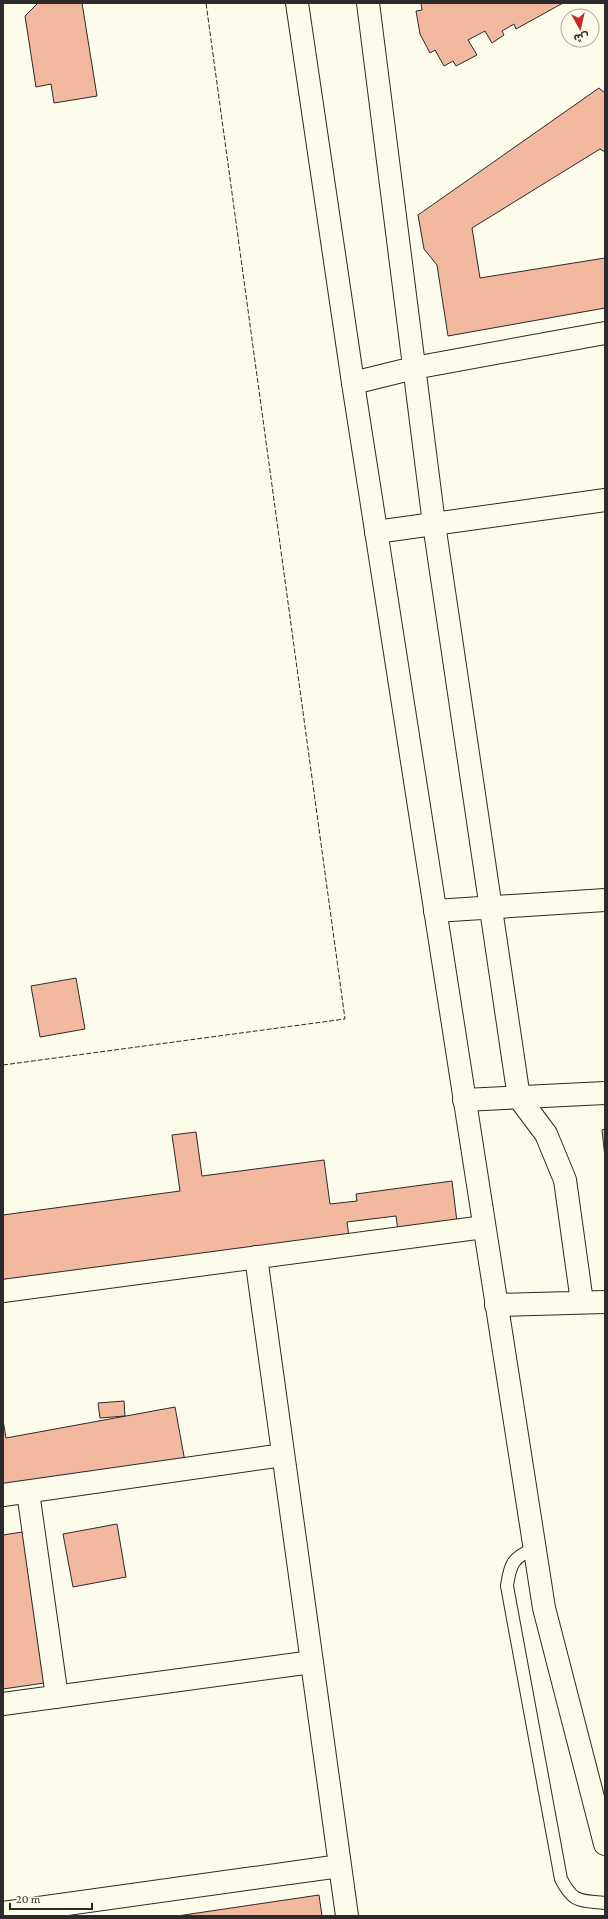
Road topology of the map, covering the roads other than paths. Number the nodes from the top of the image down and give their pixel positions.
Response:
1 (297, 3) edge
2 (368, 3) edge
3 (605, 333) edge
4 (414, 368) junction
5 (353, 383) junction
6 (605, 500) edge
7 (434, 524) junction
8 (376, 532) junction
9 (605, 900) edge
10 (492, 907) junction
11 (435, 911) junction
12 (605, 1093) edge
13 (520, 1098) junction
14 (464, 1100) junction
15 (484, 1227) junction
16 (256, 1257) junction
17 (3, 1291) edge
18 (582, 1302) junction
19 (605, 1302) edge
20 (496, 1305) junction
21 (283, 1455) junction
22 (28, 1492) junction
23 (3, 1495) edge
24 (534, 1549) junction
25 (312, 1662) junction
26 (57, 1696) junction
27 (3, 1704) edge
28 (605, 1844) edge
29 (340, 1866) junction
30 (605, 1903) edge
31 (3, 1913) edge
32 (347, 1916) edge

1 - 5 street
2 - 4 street
3 - 4 street
4 - 5 street
4 - 7 street
5 - 8 street
6 - 7 street
7 - 8 street
7 - 10 street
8 - 11 street
9 - 10 street
10 - 11 street
10 - 13 street
11 - 14 street
12 - 13 street
13 - 14 street
13 - 18 street
14 - 15 street
15 - 16 street
15 - 20 street
16 - 17 street
16 - 21 street
18 - 19 street
18 - 20 street
20 - 24 street
21 - 22 street
21 - 25 street
22 - 23 street
22 - 26 street
24 - 28 street
24 - 30 lane
25 - 26 street
25 - 29 street
26 - 27 street
29 - 31 street
29 - 32 street

